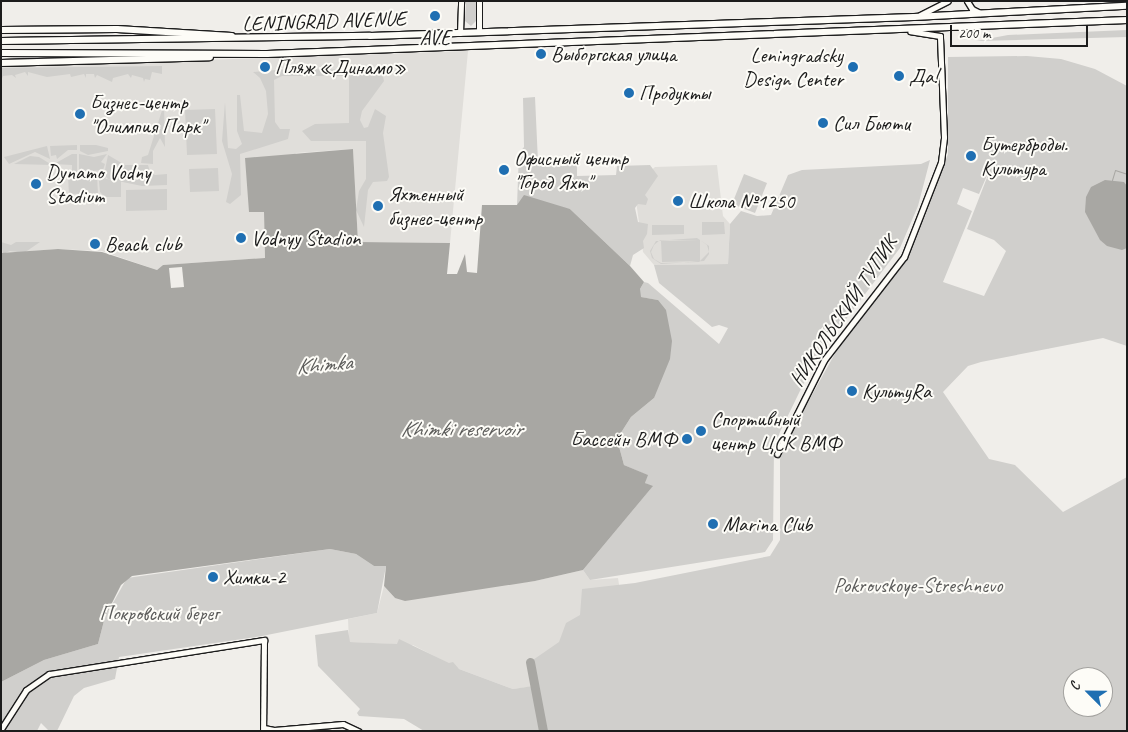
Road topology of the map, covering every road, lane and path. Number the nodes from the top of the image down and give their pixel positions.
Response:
1 (461, 1) edge
2 (480, 1) edge
3 (948, 1) edge
4 (967, 1) edge
5 (1127, 6) edge
6 (988, 14) junction
7 (914, 18) junction
8 (1127, 20) edge
9 (1, 30) edge
10 (909, 31) junction
11 (479, 32) junction
12 (460, 33) junction
13 (268, 39) junction
14 (1, 41) edge
15 (1, 53) edge
16 (267, 54) junction
17 (1, 63) edge
18 (777, 454) dead end
19 (1, 729) edge
20 (263, 729) edge
21 (358, 731) edge

1 - 12 street
2 - 11 street
3 - 7 street
4 - 6 street
5 - 6 main road, LENINGRAD AVENUE
6 - 7 main road, LENINGRAD AVENUE
7 - 11 main road, LENINGRAD AVENUE
8 - 10 main road, LENINGRAD AVENUE
9 - 13 main road
10 - 16 main road, LENINGRAD AVENUE
10 - 18 street, НИКОЛЬСКИЙ ТУПИК
11 - 12 main road, LENINGRAD AVENUE
12 - 13 main road, LENINGRAD AVENUE
13 - 14 main road, LENINGRAD AVENUE
15 - 16 main road, LENINGRAD AVENUE
16 - 17 main road
19 - 20 street
20 - 21 street

